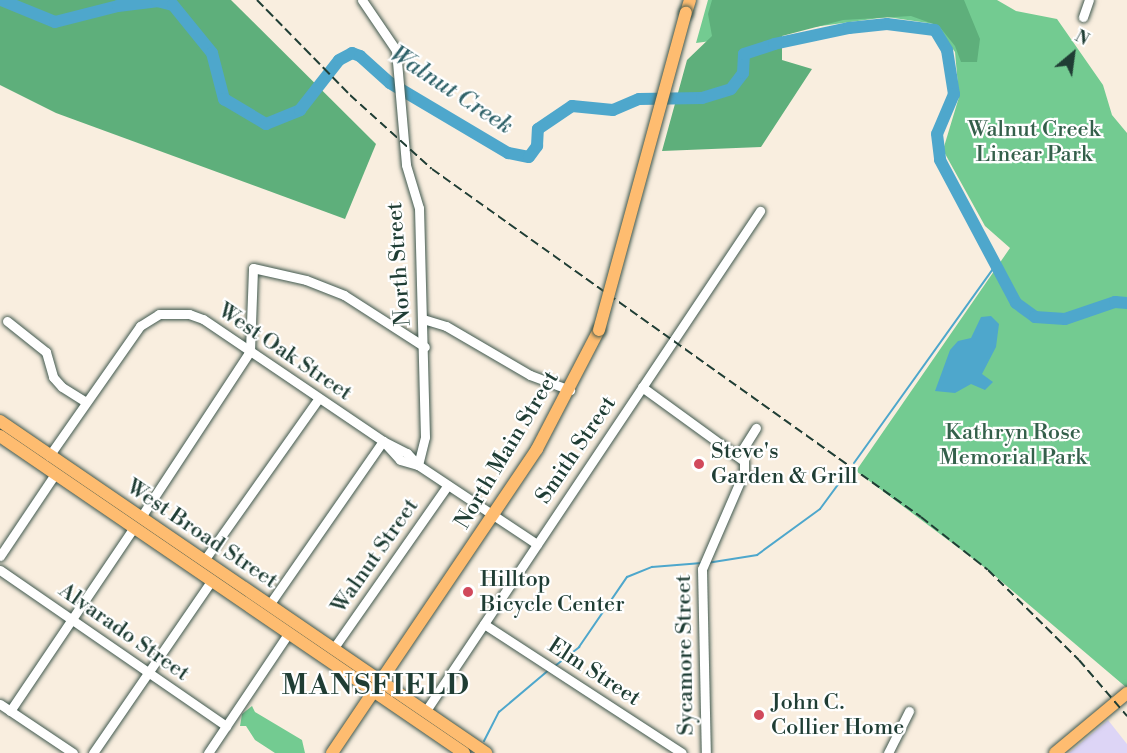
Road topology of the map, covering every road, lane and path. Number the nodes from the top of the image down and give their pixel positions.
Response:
1 (362, 0) edge
2 (690, 0) edge
3 (1089, 0) edge
4 (1083, 17) dead end
5 (760, 211) dead end
6 (423, 319) junction
7 (7, 321) dead end
8 (425, 347) junction
9 (250, 351) junction
10 (642, 387) junction
11 (570, 390) junction
12 (319, 398) junction
13 (86, 402) junction
14 (0, 421) edge
15 (756, 428) dead end
16 (0, 436) edge
17 (383, 441) junction
18 (739, 455) junction
19 (46, 460) junction
20 (418, 465) junction
21 (55, 474) junction
22 (448, 485) junction
23 (494, 516) junction
24 (137, 522) junction
25 (537, 544) junction
26 (0, 556) edge
27 (205, 560) junction
28 (0, 570) edge
29 (211, 581) junction
30 (269, 605) junction
31 (71, 620) junction
32 (484, 624) junction
33 (292, 628) junction
34 (333, 650) junction
35 (149, 673) junction
36 (377, 686) junction
37 (1127, 693) edge
38 (0, 704) edge
39 (10, 711) junction
40 (909, 711) dead end
41 (425, 712) junction
42 (226, 726) junction
43 (454, 739) junction
44 (73, 753) edge
45 (93, 753) edge
46 (208, 753) edge
47 (332, 753) edge
48 (464, 753) edge
49 (486, 753) edge
50 (682, 753) edge
51 (706, 753) edge
52 (888, 753) edge
53 (1055, 753) edge

1 - 6 street, North Street
2 - 11 main road, North Main Street, bridge
3 - 4 street
5 - 10 street, Smith Street
6 - 8 street, North Street
6 - 11 street
7 - 13 street
8 - 9 street
8 - 20 street, North Street
9 - 12 street, West Oak Street
9 - 13 street, West Oak Street
9 - 24 street
10 - 18 street
10 - 25 street, Smith Street
11 - 23 main road, North Main Street
12 - 17 street, West Oak Street
12 - 27 street
13 - 19 street
14 - 19 main road, West Broad Street
15 - 18 street
16 - 19 main road, West Broad Street
17 - 20 street, West Oak Street
17 - 30 street
18 - 51 street, Sycamore Street
19 - 21 main road, West Broad Street
19 - 24 main road, West Broad Street
20 - 22 street, West Oak Street
21 - 24 main road, West Broad Street
21 - 26 street
22 - 23 street, West Oak Street
22 - 34 street, Walnut Street
23 - 25 street, West Oak Street
23 - 36 main road, North Main Street
24 - 27 main road, West Broad Street
24 - 29 main road, West Broad Street
24 - 31 street
25 - 32 street, Smith Street
27 - 30 main road, West Broad Street
28 - 31 street, Alvarado Street
29 - 33 main road, West Broad Street
29 - 35 street
30 - 33 main road, West Broad Street
31 - 35 street, Alvarado Street
31 - 39 street
32 - 41 street, Smith Street
32 - 50 street, Elm Street
33 - 34 main road, West Broad Street
33 - 36 main road, West Broad Street
33 - 42 street
34 - 36 main road, West Broad Street
35 - 42 street, Alvarado Street
35 - 45 street
36 - 41 main road
36 - 43 main road
36 - 47 main road, North Main Street
37 - 53 main road
38 - 39 street
39 - 44 street
40 - 52 street
41 - 43 main road
42 - 46 street
43 - 48 main road
43 - 49 main road

